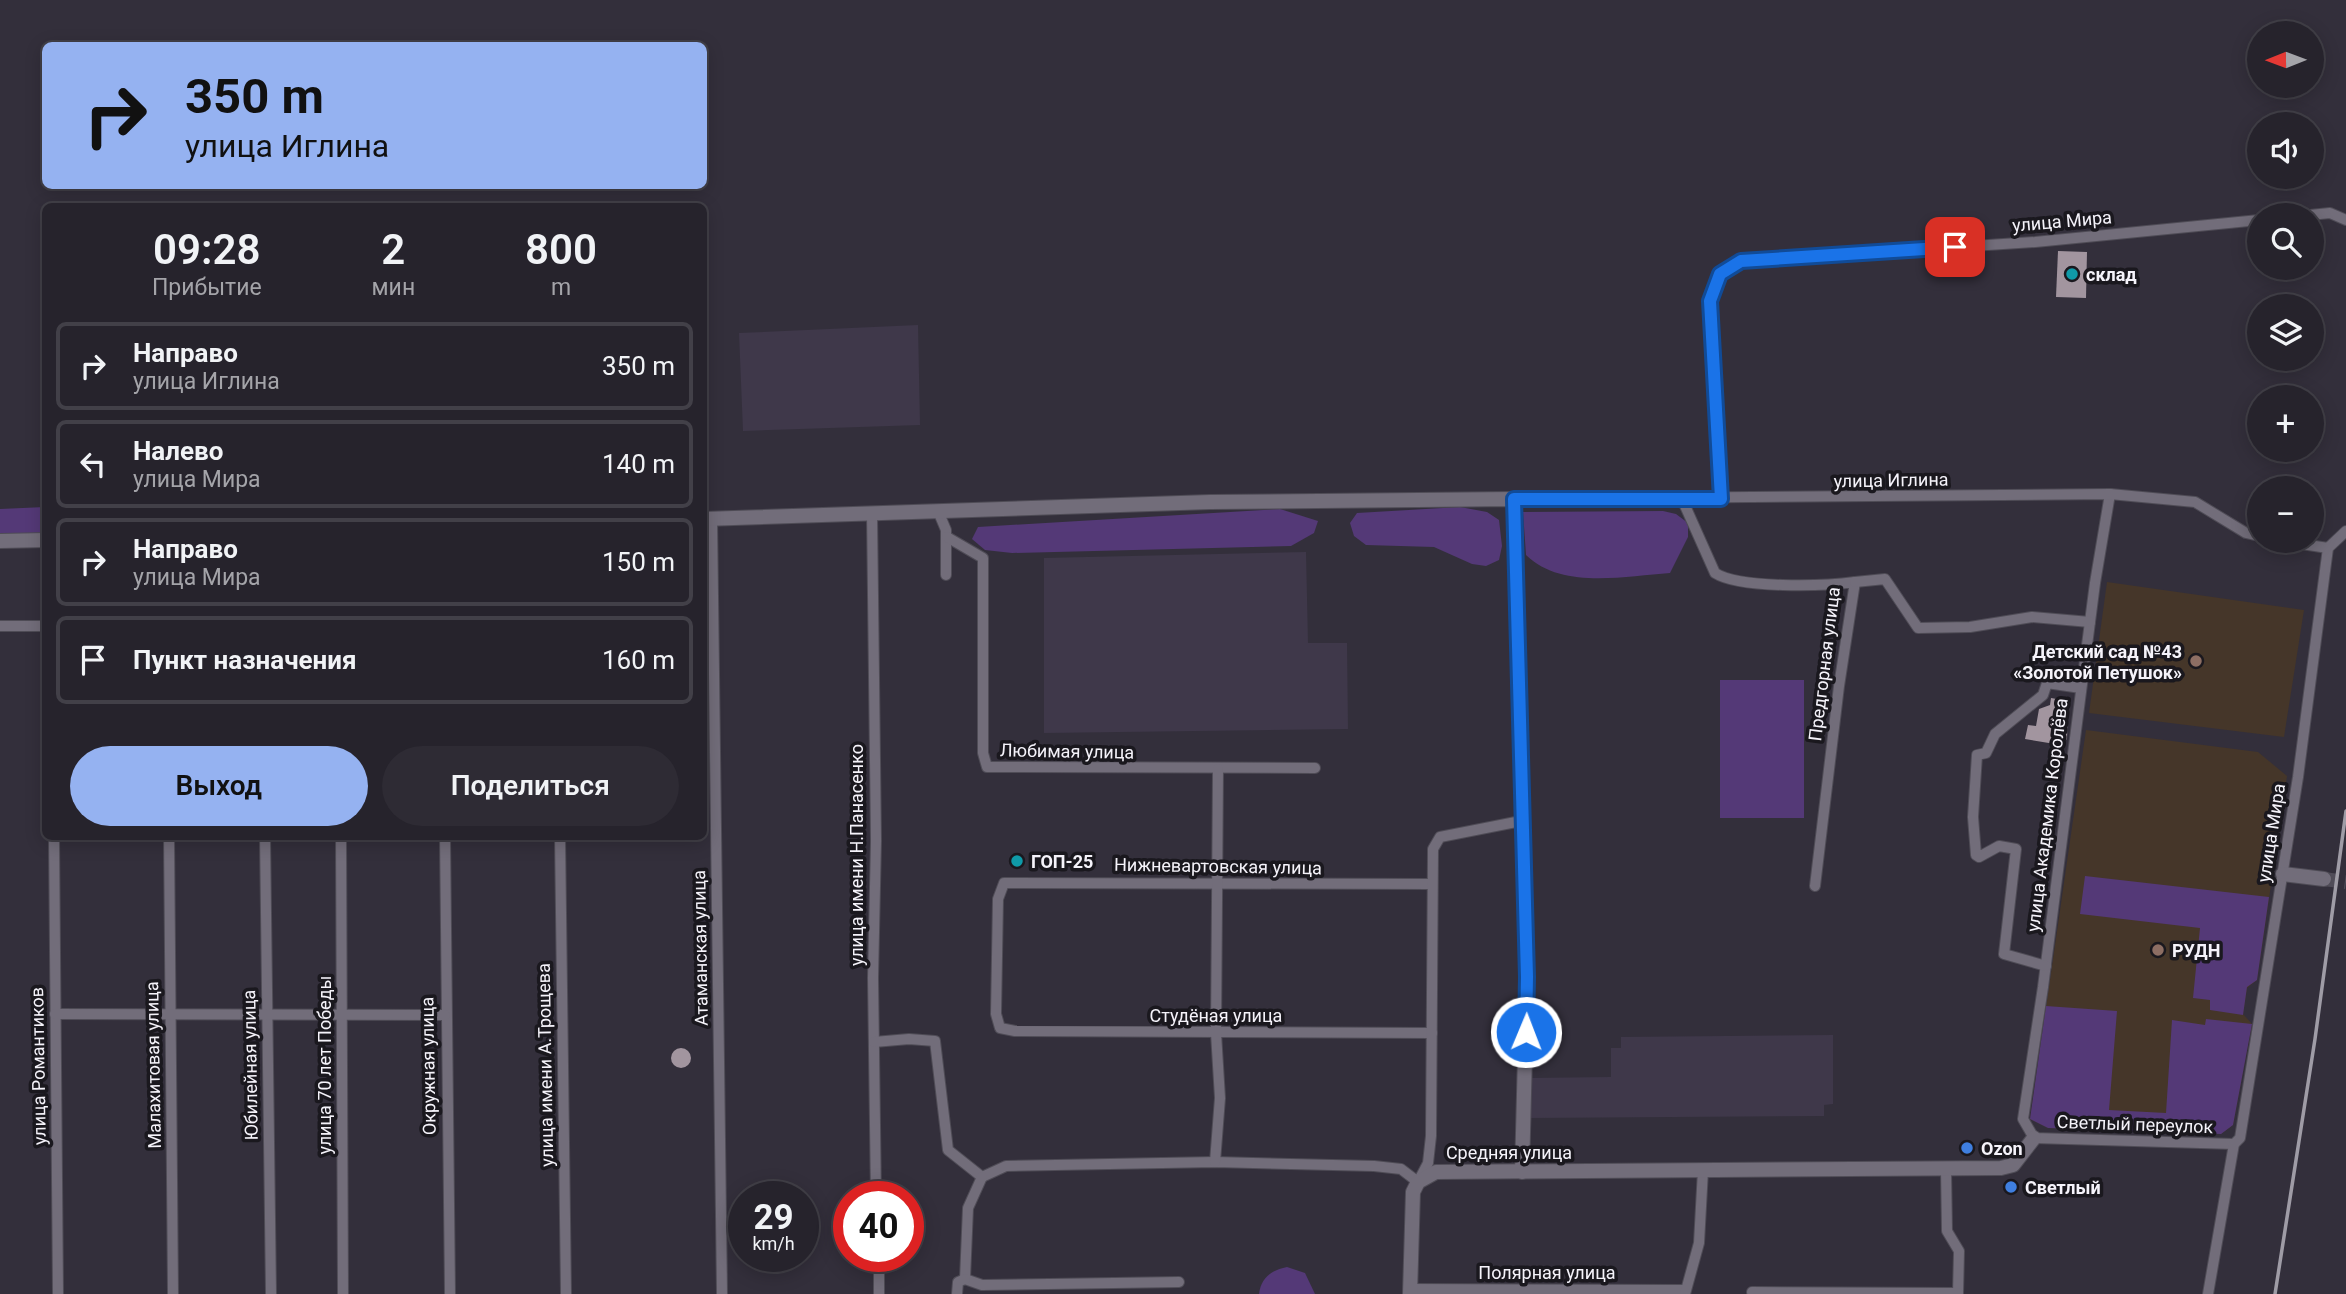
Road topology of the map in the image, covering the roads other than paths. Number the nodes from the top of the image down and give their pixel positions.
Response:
1 (2324, 214) edge
2 (2346, 220) edge
3 (2247, 221) edge
4 (2110, 494) junction
5 (1514, 499) junction
6 (1682, 499) junction
7 (1721, 499) junction
8 (938, 511) junction
9 (873, 513) junction
10 (708, 519) edge
11 (2346, 531) edge
12 (2247, 533) edge
13 (947, 537) junction
14 (42, 540) edge
15 (0, 541) edge
16 (2324, 547) edge
17 (2328, 548) junction
18 (946, 575) dead end
19 (1855, 582) junction
20 (2090, 622) junction
21 (0, 626) edge
22 (42, 626) edge
23 (2081, 688) junction
24 (1315, 768) dead end
25 (1218, 769) junction
26 (1521, 821) junction
27 (54, 840) edge
28 (169, 840) edge
29 (265, 840) edge
30 (341, 840) edge
31 (445, 840) edge
32 (560, 840) edge
33 (2283, 874) junction
34 (2324, 879) tunnel mouth
35 (1432, 884) junction
36 (1218, 885) junction
37 (1815, 886) dead end
38 (2046, 966) junction
39 (55, 1014) junction
40 (170, 1014) junction
41 (343, 1014) junction
42 (267, 1015) junction
43 (445, 1015) junction
44 (1000, 1028) joint
45 (1216, 1033) junction
46 (1432, 1034) junction
47 (874, 1042) junction
48 (2035, 1138) junction
49 (2234, 1144) junction
50 (1215, 1162) junction
51 (1947, 1169) junction
52 (1703, 1170) junction
53 (1522, 1172) junction
54 (982, 1177) junction
55 (876, 1181) edge
56 (1418, 1182) junction
57 (879, 1272) edge
58 (1179, 1282) dead end
59 (960, 1285) edge
60 (1410, 1292) edge
61 (1685, 1292) edge
62 (1752, 1292) dead end
63 (58, 1294) edge
64 (173, 1294) edge
65 (271, 1294) edge
66 (343, 1294) edge
67 (450, 1294) edge
68 (566, 1294) edge
69 (722, 1294) edge
70 (879, 1294) edge
71 (1958, 1294) edge
72 (2208, 1294) edge

1 - 2 street
3 - 7 street, улица Мира
4 - 7 street, улица Иглина
4 - 12 street, улица Иглина
4 - 20 street, улица Академика Королёва
5 - 6 street, улица Иглина
5 - 8 street
5 - 26 street
6 - 7 street, улица Иглина
6 - 19 street, Предгорная улица
8 - 9 street
8 - 13 street
9 - 10 street
9 - 47 street, улица имени Н.Панасенко
10 - 69 street, Атаманская улица
11 - 17 street
13 - 18 street
13 - 25 street, Любимая улица
14 - 15 street
16 - 17 street
17 - 33 street, улица Мира
19 - 20 street
19 - 37 street, Предгорная улица
20 - 23 street, улица Академика Королёва
21 - 22 street
23 - 38 street, улица Академика Королёва
23 - 38 street
24 - 25 street, Любимая улица
25 - 36 street
26 - 35 street
26 - 53 street
27 - 39 street, улица Романтиков
28 - 40 street, Малахитовая улица
29 - 42 street, Юбилейная улица
30 - 41 street, улица 70 лет Победы
31 - 43 street, Окружная улица
32 - 68 street, улица имени А.Трощева
33 - 34 street
33 - 49 street, улица Мира
35 - 36 street, Нижневартовская улица
35 - 46 street
36 - 44 street, Нижневартовская улица
36 - 45 street
38 - 48 street, улица Академика Королёва
39 - 40 street
39 - 63 street, улица Романтиков
40 - 42 street
40 - 64 street, Малахитовая улица
41 - 42 street
41 - 43 street
41 - 66 street, улица 70 лет Победы
42 - 65 street, Юбилейная улица
43 - 67 street, Окружная улица
44 - 45 street, Студёная улица
45 - 46 street, Студёная улица
45 - 50 street
46 - 56 street
47 - 54 street
47 - 55 street, улица имени Н.Панасенко
48 - 49 street, Светлый переулок
48 - 51 street, Средняя улица
49 - 72 street, улица Мира
50 - 54 street
50 - 56 street
51 - 52 street, Средняя улица
51 - 71 street
52 - 53 street, Средняя улица
52 - 61 street
53 - 56 street, Средняя улица
54 - 59 street
56 - 60 street
57 - 70 street
58 - 59 street
60 - 61 street, Полярная улица
62 - 71 street

